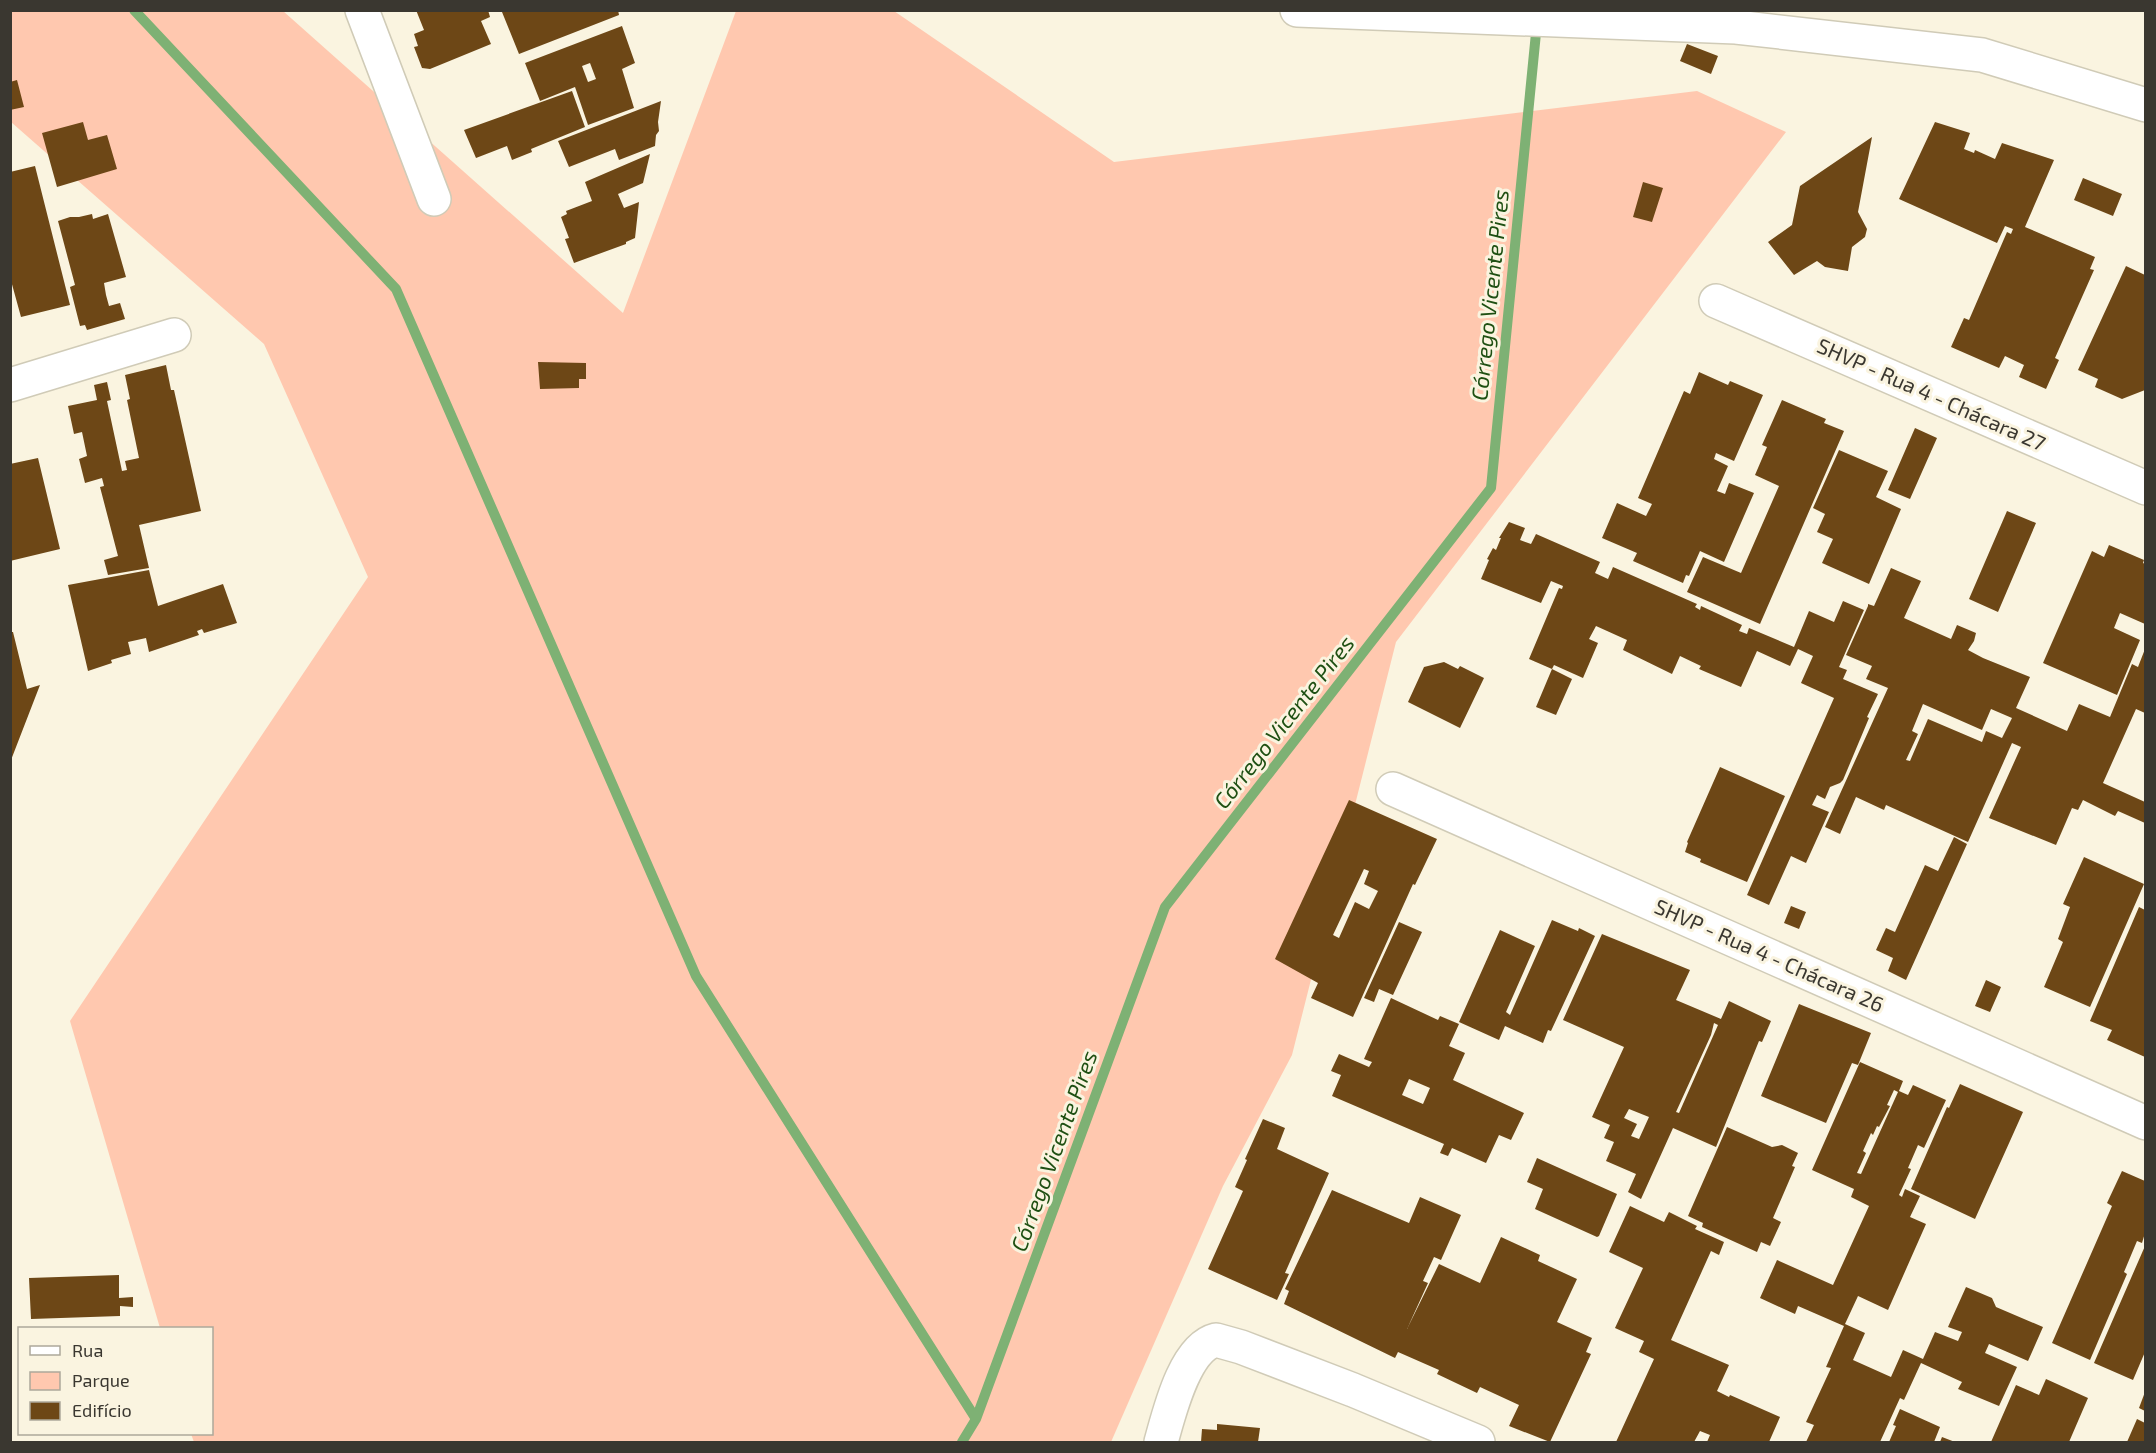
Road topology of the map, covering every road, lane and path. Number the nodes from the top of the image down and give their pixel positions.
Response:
1 (362, 10) edge
2 (1298, 10) edge
3 (2145, 105) edge
4 (434, 199) dead end
5 (1716, 301) dead end
6 (174, 335) dead end
7 (10, 385) edge
8 (2145, 488) edge
9 (1393, 789) dead end
10 (2145, 1123) edge
11 (1161, 1443) edge
12 (1478, 1443) edge

1 - 4 street
2 - 3 street
5 - 8 street, SHVP - Rua 4 - Chácara 27
6 - 7 street
9 - 10 street, SHVP - Rua 4 - Chácara 26
11 - 12 street

